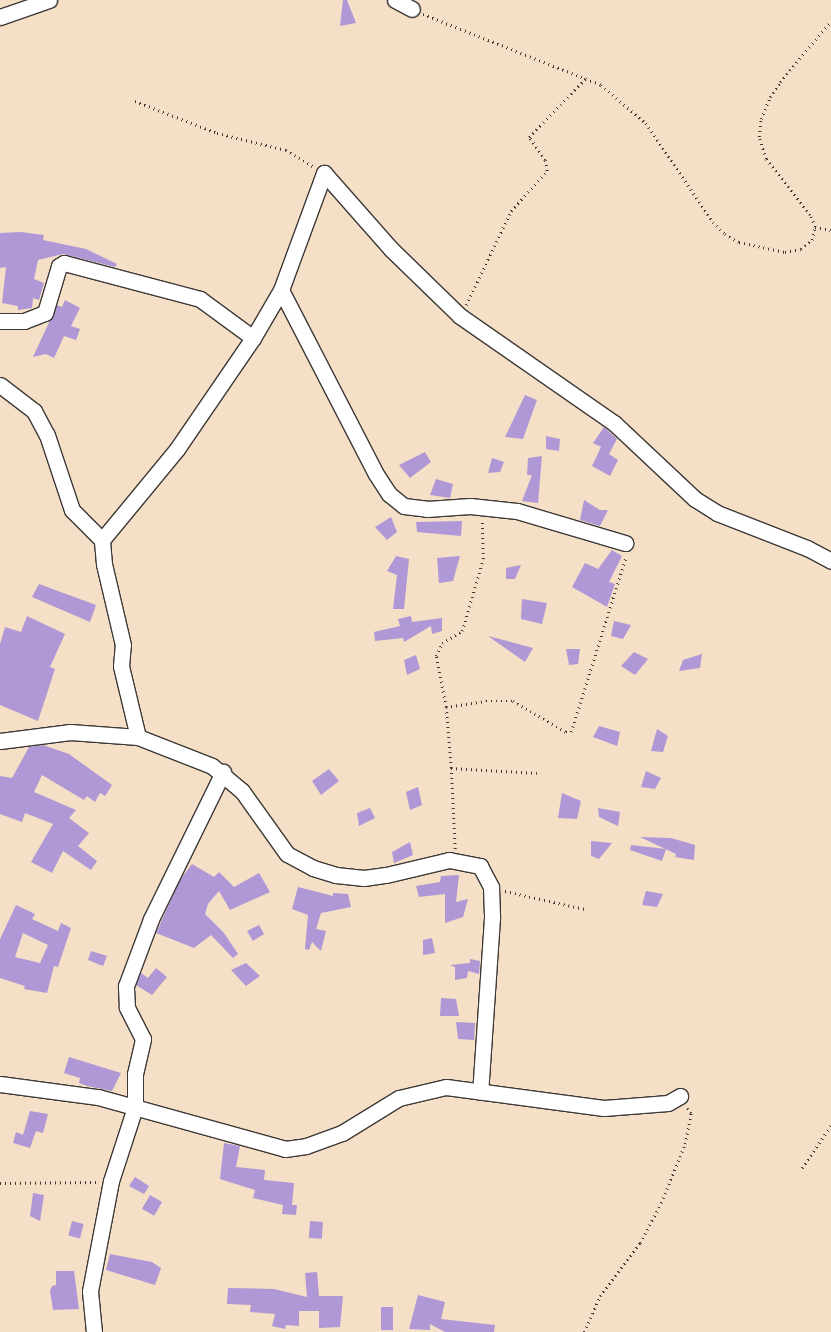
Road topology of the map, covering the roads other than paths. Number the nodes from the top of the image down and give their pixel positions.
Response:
1 (50, 0) edge
2 (395, 0) edge
3 (412, 10) road end
4 (0, 17) edge
5 (280, 290) junction
6 (0, 321) edge
7 (253, 338) junction
8 (0, 385) edge
9 (102, 540) junction
10 (625, 543) road end
11 (831, 561) edge
12 (138, 737) junction
13 (0, 741) edge
14 (223, 772) junction
15 (0, 1084) edge
16 (480, 1092) junction
17 (680, 1096) road end
18 (135, 1107) junction
19 (94, 1332) edge

1 - 4 street
2 - 3 street
5 - 7 street
5 - 10 street
5 - 11 street
6 - 7 street
7 - 9 street
8 - 9 street
9 - 12 street
12 - 13 street
12 - 14 street
14 - 16 street
14 - 18 street
15 - 18 street
16 - 17 street
16 - 18 street
18 - 19 street

